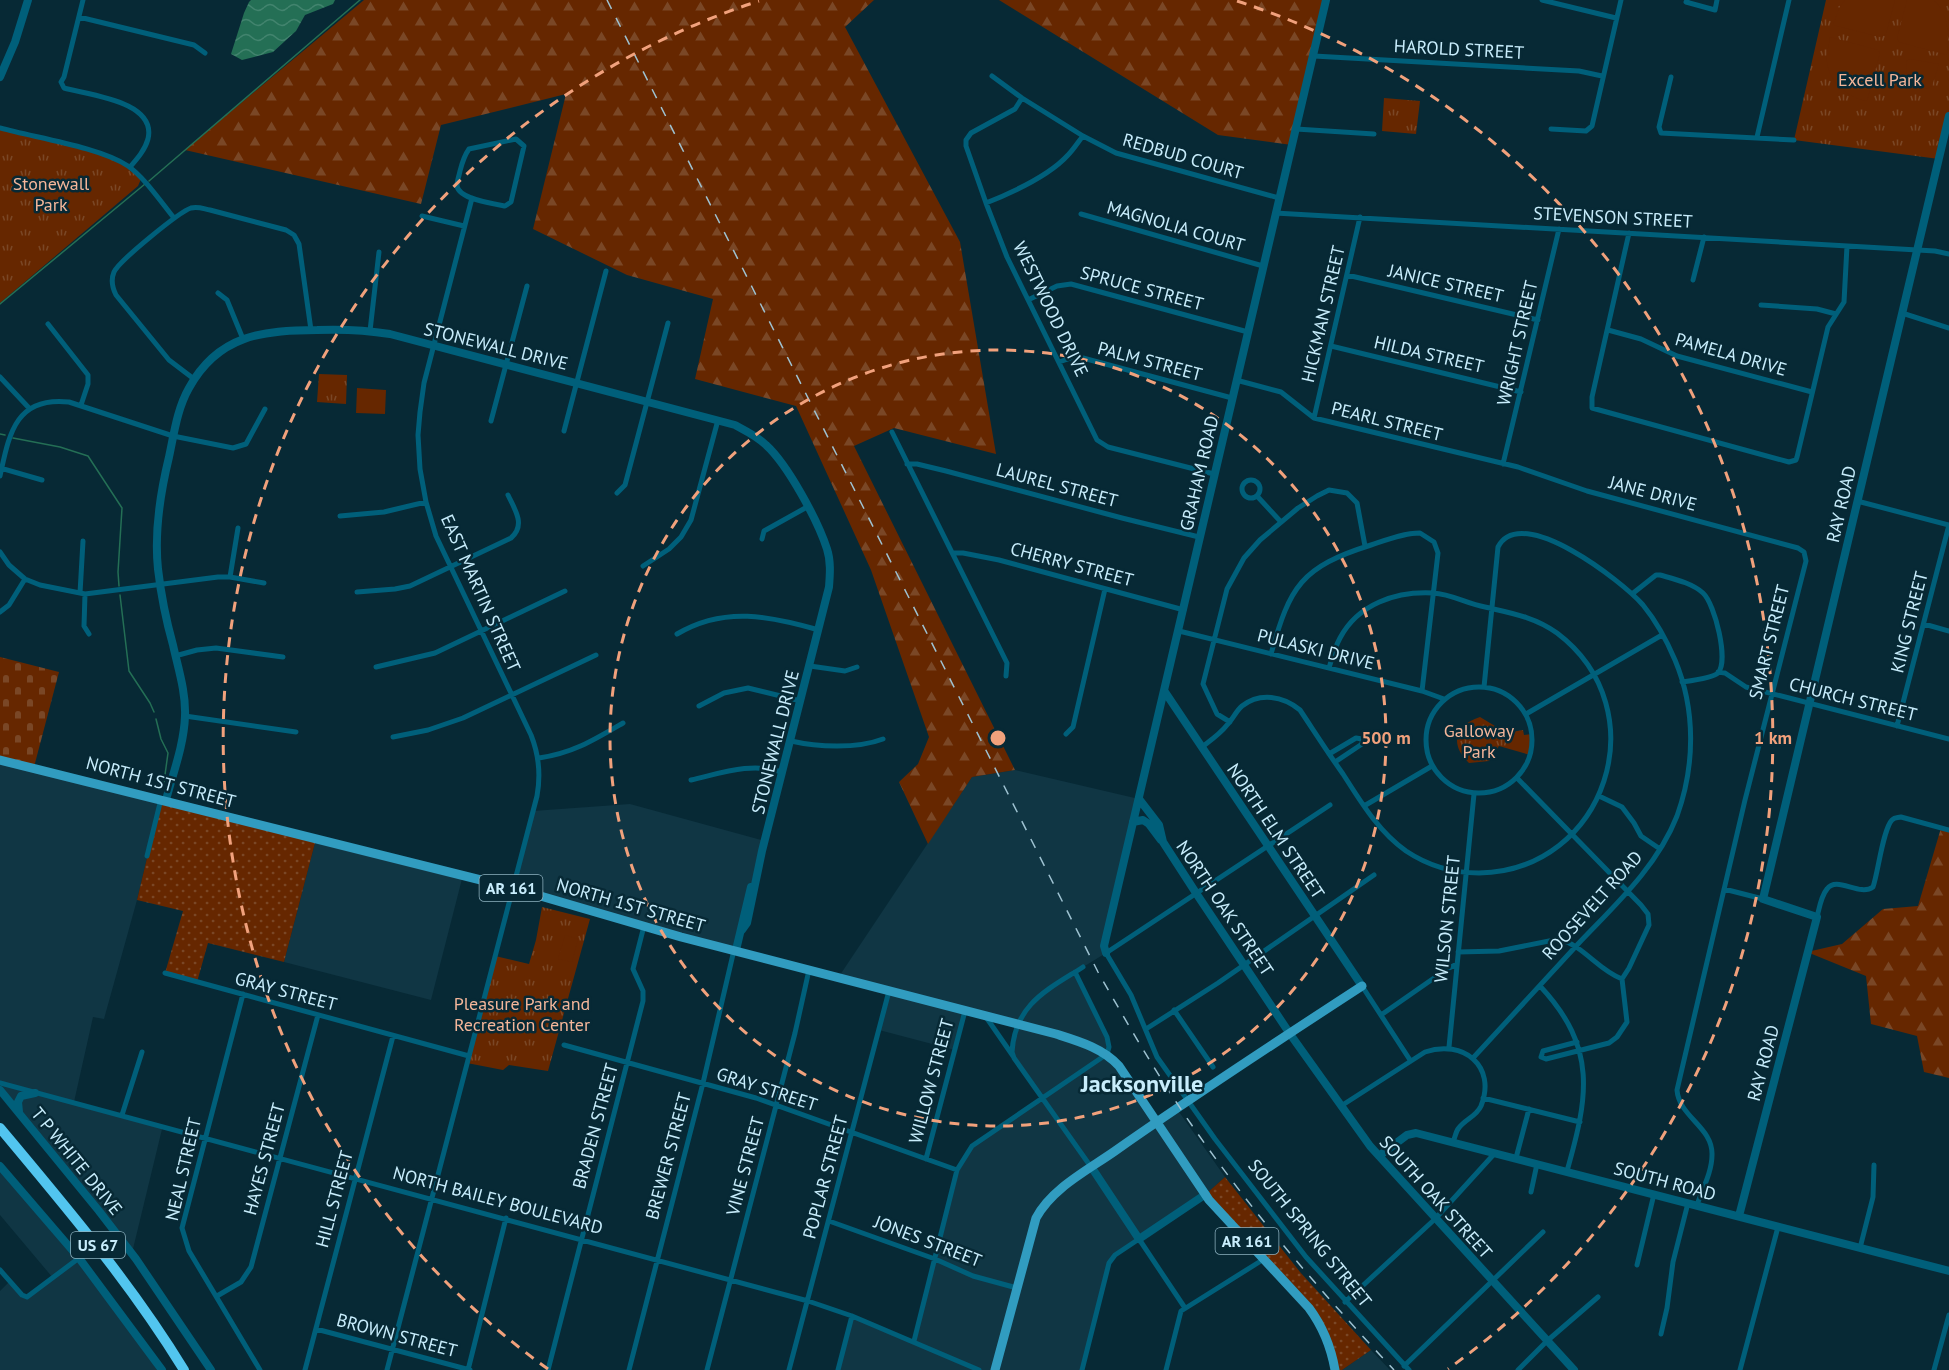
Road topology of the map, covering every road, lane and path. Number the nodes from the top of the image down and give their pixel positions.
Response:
1 (28, 0) edge
2 (82, 0) edge
3 (1326, 0) edge
4 (1542, 0) edge
5 (1621, 0) edge
6 (1687, 0) edge
7 (1717, 0) edge
8 (1789, 0) edge
9 (79, 17) junction
10 (1616, 18) junction
11 (205, 53) dead end
12 (1314, 56) junction
13 (2, 66) edge
14 (0, 76) edge
15 (992, 76) dead end
16 (1602, 76) junction
17 (1671, 77) dead end
18 (1022, 98) junction
19 (1949, 116) edge
20 (0, 128) edge
21 (1296, 129) junction
22 (1551, 129) dead end
23 (1374, 134) dead end
24 (1083, 136) junction
25 (1757, 137) junction
26 (1794, 140) dead end
27 (130, 167) junction
28 (472, 198) junction
29 (1278, 198) junction
30 (986, 203) junction
31 (1275, 213) junction
32 (1081, 214) dead end
33 (422, 216) dead end
34 (1360, 217) junction
35 (174, 218) junction
36 (465, 226) junction
37 (1559, 229) junction
38 (1629, 233) junction
39 (1704, 237) junction
40 (1847, 246) junction
41 (1917, 250) junction
42 (379, 252) dead end
43 (1949, 254) edge
44 (1263, 266) junction
45 (606, 271) dead end
46 (1347, 275) junction
47 (1693, 280) dead end
48 (527, 286) dead end
49 (218, 293) dead end
50 (1030, 299) junction
51 (1761, 305) dead end
52 (1902, 313) junction
53 (1836, 314) junction
54 (1538, 320) junction
55 (668, 323) dead end
56 (48, 324) dead end
57 (1949, 328) edge
58 (311, 330) junction
59 (1608, 330) junction
60 (370, 331) junction
61 (1248, 332) junction
62 (243, 339) junction
63 (434, 346) junction
64 (1331, 346) junction
65 (1059, 362) junction
66 (506, 364) junction
67 (0, 377) edge
68 (194, 379) junction
69 (1236, 380) junction
70 (576, 383) junction
71 (1521, 392) junction
72 (1812, 392) junction
73 (1232, 398) junction
74 (647, 402) junction
75 (81, 405) junction
76 (29, 408) junction
77 (265, 409) dead end
78 (1314, 418) junction
79 (718, 420) junction
80 (491, 421) dead end
81 (564, 431) dead end
82 (892, 432) dead end
83 (173, 436) junction
84 (907, 464) junction
85 (1503, 464) junction
86 (1, 468) edge
87 (1214, 474) junction
88 (0, 476) edge
89 (42, 480) dead end
90 (617, 493) dead end
91 (508, 495) dead end
92 (1257, 496) dead end
93 (1857, 501) junction
94 (426, 502) junction
95 (807, 507) junction
96 (340, 516) dead end
97 (1281, 522) junction
98 (1949, 525) edge
99 (238, 528) dead end
100 (1199, 537) junction
101 (762, 539) dead end
102 (83, 541) dead end
103 (1365, 546) junction
104 (1796, 547) joint
105 (0, 552) edge
106 (953, 554) junction
107 (643, 566) dead end
108 (450, 568) junction
109 (230, 577) junction
110 (25, 579) junction
111 (264, 583) dead end
112 (160, 584) junction
113 (1105, 589) junction
114 (565, 591) dead end
115 (357, 592) dead end
116 (1433, 593) junction
117 (83, 594) junction
118 (1632, 594) junction
119 (1491, 609) junction
120 (1184, 610) junction
121 (0, 612) edge
122 (1924, 624) junction
123 (819, 630) junction
124 (481, 631) junction
125 (1179, 631) junction
126 (1949, 631) edge
127 (89, 634) dead end
128 (677, 634) dead end
129 (1662, 635) junction
130 (1214, 639) junction
131 (1271, 654) junction
132 (596, 655) dead end
133 (175, 656) junction
134 (283, 657) dead end
135 (810, 666) junction
136 (376, 667) dead end
137 (857, 668) dead end
138 (1329, 668) junction
139 (1718, 672) junction
140 (1594, 675) junction
141 (1006, 676) dead end
142 (1682, 682) junction
143 (1484, 687) junction
144 (1165, 692) junction
145 (1422, 692) junction
146 (1771, 694) junction
147 (512, 696) junction
148 (1444, 699) junction
149 (801, 701) junction
150 (1809, 704) junction
151 (699, 706) dead end
152 (1526, 714) junction
153 (185, 716) junction
154 (1230, 722) junction
155 (623, 723) dead end
156 (1898, 726) junction
157 (296, 732) dead end
158 (1066, 734) dead end
159 (393, 737) dead end
160 (883, 739) dead end
161 (1949, 739) edge
162 (791, 741) junction
163 (1202, 747) junction
164 (1329, 754) junction
165 (538, 759) junction
166 (0, 760) edge
167 (1335, 762) junction
168 (1432, 766) junction
169 (782, 772) junction
170 (1517, 778) junction
171 (691, 780) dead end
172 (1474, 794) junction
173 (1599, 796) junction
174 (1139, 799) junction
175 (164, 800) junction
176 (1330, 805) dead end
177 (1364, 806) junction
178 (1133, 822) junction
179 (1949, 831) edge
180 (1572, 834) junction
181 (1163, 842) junction
182 (1268, 846) junction
183 (1660, 849) junction
184 (147, 856) dead end
185 (1466, 872) junction
186 (1374, 875) dead end
187 (513, 888) junction
188 (1724, 889) junction
189 (1627, 892) junction
190 (1196, 893) junction
191 (1762, 899) junction
192 (1315, 915) junction
193 (1817, 917) junction
194 (644, 926) junction
195 (1575, 947) junction
196 (735, 950) junction
197 (1458, 952) junction
198 (1106, 953) junction
199 (1245, 964) junction
200 (1457, 964) junction
201 (1083, 967) dead end
202 (809, 970) junction
203 (1075, 972) junction
204 (165, 973) dead end
205 (1622, 979) junction
206 (1362, 986) junction
207 (1540, 986) junction
208 (889, 992) junction
209 (243, 994) junction
210 (1174, 1010) junction
211 (965, 1011) junction
212 (318, 1015) junction
213 (985, 1015) junction
214 (1381, 1015) junction
215 (1018, 1025) junction
216 (1146, 1029) junction
217 (1290, 1034) junction
218 (393, 1036) junction
219 (1577, 1042) junction
220 (564, 1045) dead end
221 (1449, 1047) junction
222 (1579, 1050) junction
223 (142, 1052) dead end
224 (1107, 1054) junction
225 (469, 1056) junction
226 (1014, 1058) junction
227 (1473, 1058) junction
228 (1410, 1060) junction
229 (628, 1064) junction
230 (1214, 1067) dead end
231 (0, 1083) edge
232 (703, 1083) junction
233 (0, 1090) edge
234 (35, 1093) junction
235 (1042, 1098) junction
236 (1484, 1098) junction
237 (776, 1106) junction
238 (1341, 1106) junction
239 (1528, 1109) junction
240 (20, 1114) junction
241 (122, 1115) junction
242 (1580, 1122) junction
243 (0, 1128) edge
244 (852, 1133) junction
245 (0, 1137) edge
246 (205, 1137) junction
247 (1453, 1142) junction
248 (1496, 1153) junction
249 (1379, 1156) junction
250 (280, 1157) junction
251 (1516, 1158) junction
252 (926, 1159) junction
253 (1537, 1164) junction
254 (1874, 1165) dead end
255 (0, 1166) edge
256 (1092, 1168) junction
257 (957, 1170) junction
258 (1567, 1171) junction
259 (356, 1178) junction
260 (1531, 1192) dead end
261 (1206, 1194) junction
262 (1654, 1194) junction
263 (432, 1198) junction
264 (1693, 1204) junction
265 (1739, 1216) junction
266 (506, 1218) junction
267 (1435, 1219) junction
268 (829, 1221) junction
269 (1778, 1227) junction
270 (1543, 1232) dead end
271 (581, 1239) junction
272 (1139, 1239) junction
273 (1860, 1248) junction
274 (79, 1258) junction
275 (935, 1258) junction
276 (656, 1259) junction
277 (1264, 1259) junction
278 (1637, 1264) dead end
279 (0, 1270) edge
280 (1949, 1271) edge
281 (730, 1280) junction
282 (1491, 1280) junction
283 (1017, 1288) junction
284 (217, 1296) junction
285 (1598, 1297) dead end
286 (808, 1301) junction
287 (1345, 1302) junction
288 (1185, 1308) junction
289 (1949, 1315) edge
290 (852, 1316) junction
291 (316, 1329) junction
292 (1661, 1334) dead end
293 (914, 1341) junction
294 (1547, 1341) junction
295 (393, 1349) junction
296 (1406, 1368) edge
297 (162, 1370) edge
298 (178, 1370) edge
299 (184, 1370) edge
300 (211, 1370) edge
301 (260, 1370) edge
302 (304, 1370) edge
303 (387, 1370) edge
304 (468, 1370) edge
305 (548, 1370) edge
306 (628, 1370) edge
307 (708, 1370) edge
308 (789, 1370) edge
309 (838, 1370) edge
310 (980, 1370) edge
311 (995, 1370) edge
312 (1082, 1370) edge
313 (1166, 1370) edge
314 (1335, 1370) edge
315 (1518, 1370) edge
316 (1574, 1370) edge
317 (1740, 1370) edge
318 (1935, 1370) edge

1 - 13 street
2 - 9 street
3 - 12 street, GRAHAM ROAD
4 - 10 street
5 - 10 street
6 - 7 street
8 - 25 street
9 - 11 street
9 - 27 street
10 - 16 street
12 - 16 street, HAROLD STREET
12 - 21 street, GRAHAM ROAD
13 - 14 street
15 - 18 street, REDBUD COURT
16 - 22 street
17 - 25 street
18 - 24 street, REDBUD COURT
18 - 30 street, WESTWOOD DRIVE
19 - 41 street, RAY ROAD
20 - 27 street
21 - 23 street
21 - 29 street, GRAHAM ROAD
24 - 29 street, REDBUD COURT
24 - 30 street
25 - 26 street
27 - 35 street
28 - 28 street
28 - 36 street, EAST MARTIN STREET
29 - 31 street, GRAHAM ROAD
30 - 50 street, WESTWOOD DRIVE
31 - 34 street, STEVENSON STREET
31 - 44 street, GRAHAM ROAD
32 - 44 street, MAGNOLIA COURT
33 - 36 street
34 - 37 street, STEVENSON STREET
34 - 46 street, HICKMAN STREET
35 - 58 street
35 - 68 street
36 - 63 street, EAST MARTIN STREET
37 - 38 street, STEVENSON STREET
37 - 54 street, WRIGHT STREET
38 - 39 street, STEVENSON STREET
38 - 59 street
39 - 40 street, STEVENSON STREET
39 - 47 street
40 - 41 street, STEVENSON STREET
40 - 53 street
41 - 43 street, STEVENSON STREET
41 - 52 street, RAY ROAD
42 - 60 street
44 - 61 street, GRAHAM ROAD
45 - 70 street
46 - 54 street, JANICE STREET
46 - 64 street, HICKMAN STREET
48 - 66 street
49 - 62 street
50 - 61 street, SPRUCE STREET
50 - 65 street, WESTWOOD DRIVE
51 - 53 street
52 - 57 street
52 - 93 street, RAY ROAD
53 - 72 street
54 - 71 street, WRIGHT STREET
55 - 74 street
56 - 75 street
58 - 60 street, STONEWALL DRIVE
58 - 62 street, STONEWALL DRIVE
59 - 72 street, PAMELA DRIVE
59 - 72 street
60 - 63 street, STONEWALL DRIVE
61 - 69 street, GRAHAM ROAD
62 - 68 street, STONEWALL DRIVE
63 - 66 street, STONEWALL DRIVE
63 - 94 street, EAST MARTIN STREET
64 - 71 street, HILDA STREET
64 - 78 street, HICKMAN STREET
65 - 73 street, PALM STREET
65 - 87 street, WESTWOOD DRIVE
66 - 70 street, STONEWALL DRIVE
66 - 80 street
67 - 76 street
68 - 83 street, STONEWALL DRIVE
69 - 73 street, GRAHAM ROAD
69 - 78 street, PEARL STREET
70 - 74 street, STONEWALL DRIVE
70 - 81 street
71 - 85 street, WRIGHT STREET
73 - 87 street, GRAHAM ROAD
74 - 79 street, STONEWALL DRIVE
74 - 90 street
75 - 76 street
75 - 83 street
76 - 86 street
77 - 83 street
78 - 85 street, PEARL STREET
79 - 95 street, STONEWALL DRIVE
79 - 107 street
82 - 84 street
83 - 112 street, STONEWALL DRIVE
84 - 100 street, LAUREL STREET
84 - 106 street
85 - 104 street, JANE DRIVE
86 - 88 street
86 - 89 street
87 - 100 street, GRAHAM ROAD
91 - 108 street
92 - 97 street
93 - 98 street
93 - 150 street, RAY ROAD
94 - 96 street
94 - 108 street, EAST MARTIN STREET
95 - 101 street
95 - 123 street, STONEWALL DRIVE
97 - 103 street
97 - 130 street
98 - 122 street, KING STREET
99 - 109 street
100 - 120 street, GRAHAM ROAD
102 - 117 street
103 - 116 street
103 - 131 street
104 - 146 street, SMART STREET
105 - 110 street
106 - 113 street, CHERRY STREET
106 - 141 street
108 - 115 street
108 - 124 street, EAST MARTIN STREET
109 - 111 street
109 - 112 street
110 - 117 street
110 - 121 street
112 - 117 street
112 - 133 street, STONEWALL DRIVE
113 - 120 street, CHERRY STREET
113 - 158 street
114 - 124 street
116 - 119 street
116 - 138 street
116 - 145 street
117 - 127 street
118 - 119 street, ROOSEVELT ROAD
118 - 129 street, ROOSEVELT ROAD
118 - 139 street
119 - 140 street
119 - 143 street, ROOSEVELT ROAD
120 - 125 street, GRAHAM ROAD
122 - 126 street
122 - 156 street, KING STREET
123 - 128 street
123 - 135 street, STONEWALL DRIVE
124 - 136 street
124 - 147 street, EAST MARTIN STREET
125 - 130 street, PULASKI DRIVE
125 - 144 street, GRAHAM ROAD
129 - 140 street
129 - 142 street, ROOSEVELT ROAD
130 - 131 street, PULASKI DRIVE
130 - 154 street
131 - 138 street, PULASKI DRIVE
132 - 147 street
133 - 134 street
133 - 153 street, STONEWALL DRIVE
135 - 137 street
135 - 149 street, STONEWALL DRIVE
138 - 145 street, PULASKI DRIVE
139 - 142 street
139 - 146 street, CHURCH STREET
140 - 152 street
140 - 173 street
142 - 183 street, ROOSEVELT ROAD
143 - 148 street
143 - 152 street
144 - 163 street, NORTH ELM STREET
144 - 174 street, GRAHAM ROAD
145 - 148 street, PULASKI DRIVE
146 - 150 street, CHURCH STREET
146 - 188 street, SMART STREET
147 - 159 street
147 - 165 street, EAST MARTIN STREET
148 - 168 street
149 - 151 street
149 - 162 street, STONEWALL DRIVE
150 - 156 street, CHURCH STREET
150 - 191 street, RAY ROAD
152 - 170 street
153 - 157 street
153 - 175 street, STONEWALL DRIVE
154 - 163 street
154 - 164 street
155 - 165 street
156 - 161 street, CHURCH STREET
160 - 162 street
162 - 169 street, STONEWALL DRIVE
163 - 182 street, NORTH ELM STREET
164 - 167 street
164 - 167 street
165 - 187 street, EAST MARTIN STREET
166 - 175 main road, NORTH 1ST STREET / AR 161
167 - 177 street
168 - 172 street
168 - 177 street
169 - 171 street
169 - 196 street, STONEWALL DRIVE
170 - 172 street
170 - 180 street
172 - 185 street, WILSON STREET
173 - 180 street
173 - 183 street
174 - 178 street, GRAHAM ROAD
174 - 181 street, NORTH OAK STREET
175 - 184 street
175 - 187 main road, NORTH 1ST STREET / AR 161
176 - 182 street
177 - 185 street
178 - 181 street
178 - 198 street, GRAHAM ROAD
179 - 193 street
180 - 185 street
180 - 189 street
181 - 190 street, NORTH OAK STREET
182 - 190 street
182 - 192 street, NORTH ELM STREET
183 - 189 street, ROOSEVELT ROAD
185 - 197 street, WILSON STREET
186 - 192 street
187 - 194 main road, NORTH 1ST STREET / AR 161
187 - 225 street, EAST MARTIN STREET
188 - 191 street
188 - 264 street, SMART STREET
189 - 195 street, ROOSEVELT ROAD
189 - 205 street
190 - 198 street
190 - 199 street, NORTH OAK STREET
191 - 193 street
192 - 199 street
192 - 206 street, NORTH ELM STREET
193 - 265 street, RAY ROAD
194 - 196 main road, NORTH 1ST STREET / AR 161
194 - 229 street, BRADEN STREET
195 - 197 street
195 - 205 street
195 - 207 street, ROOSEVELT ROAD
196 - 202 main road, NORTH 1ST STREET / AR 161
196 - 232 street, BREWER STREET
197 - 200 street, WILSON STREET
198 - 216 street, SOUTH SPRING STREET
199 - 210 street
199 - 217 street, NORTH OAK STREET
200 - 214 street
200 - 221 street, WILSON STREET
201 - 203 street
202 - 208 main road, NORTH 1ST STREET / AR 161
202 - 237 street, VINE STREET
203 - 215 street
203 - 224 street
204 - 209 street, GRAY STREET
205 - 222 street
206 - 214 street
206 - 217 main road
207 - 219 street
207 - 227 street, ROOSEVELT ROAD
208 - 211 main road, NORTH 1ST STREET / AR 161
208 - 244 street, POPLAR STREET
209 - 212 street, GRAY STREET
209 - 246 street, NEAL STREET
210 - 216 street
210 - 230 street
211 - 213 main road, NORTH 1ST STREET / AR 161
211 - 252 street, WILLOW STREET
212 - 218 street, GRAY STREET
212 - 250 street, HAYES STREET
213 - 215 main road, NORTH 1ST STREET / AR 161
213 - 226 street
214 - 228 street
215 - 224 main road, NORTH 1ST STREET / AR 161
215 - 226 street
216 - 287 street, SOUTH SPRING STREET
217 - 238 street, SOUTH OAK STREET
217 - 256 main road
218 - 225 street, GRAY STREET
218 - 259 street, HILL STREET
219 - 222 street
219 - 222 street
220 - 229 street, GRAY STREET
221 - 227 street
221 - 228 street
222 - 242 street
223 - 241 street
224 - 235 street
224 - 261 main road, NORTH 1ST STREET / AR 161
225 - 263 street, EAST MARTIN STREET
226 - 235 street
227 - 236 street
228 - 238 street
229 - 232 street, GRAY STREET
229 - 271 street, BRADEN STREET
231 - 234 street, NORTH BAILEY BOULEVARD
232 - 237 street, GRAY STREET
232 - 276 street, BREWER STREET
233 - 240 street, T P WHITE DRIVE
234 - 240 street
234 - 241 street, NORTH BAILEY BOULEVARD
235 - 256 street
235 - 257 street
236 - 239 street
236 - 247 street
237 - 244 street, GRAY STREET
237 - 281 street, VINE STREET
238 - 249 street, SOUTH OAK STREET
239 - 242 street
239 - 251 street
240 - 300 street, T P WHITE DRIVE
241 - 246 street, NORTH BAILEY BOULEVARD
242 - 258 street
243 - 299 highway, US 67
244 - 252 street, GRAY STREET
244 - 268 street, POPLAR STREET
245 - 298 highway, US 67
246 - 250 street, NORTH BAILEY BOULEVARD
246 - 284 street, NEAL STREET
247 - 248 street, SOUTH ROAD
247 - 249 street, SOUTH ROAD
248 - 251 street, SOUTH ROAD
248 - 267 street
249 - 267 street, SOUTH OAK STREET
250 - 259 street, NORTH BAILEY BOULEVARD
250 - 284 street, HAYES STREET
251 - 253 street, SOUTH ROAD
252 - 257 street, GRAY STREET
253 - 258 street, SOUTH ROAD
253 - 260 street
254 - 273 street
255 - 274 street
256 - 272 street
256 - 283 main road
257 - 275 street
258 - 262 street, SOUTH ROAD
259 - 263 street, NORTH BAILEY BOULEVARD
259 - 291 street, HILL STREET
261 - 272 street
261 - 277 main road, AR 161
262 - 264 street, SOUTH ROAD
262 - 278 street
263 - 266 street, NORTH BAILEY BOULEVARD
263 - 295 street, EAST MARTIN STREET
264 - 265 street, SOUTH ROAD
264 - 292 street
265 - 269 street, SOUTH ROAD
266 - 271 street, NORTH BAILEY BOULEVARD
266 - 304 street
267 - 282 street, SOUTH OAK STREET
267 - 287 street
268 - 275 street, JONES STREET
268 - 286 street, POPLAR STREET
269 - 273 street, SOUTH ROAD
269 - 317 street
270 - 282 street
271 - 276 street, NORTH BAILEY BOULEVARD
271 - 305 street, BRADEN STREET
272 - 288 street
272 - 312 street
273 - 280 street, SOUTH ROAD
274 - 279 street
274 - 297 street
275 - 283 street, JONES STREET
275 - 293 street
276 - 281 street, NORTH BAILEY BOULEVARD
276 - 306 street, BREWER STREET
277 - 288 street
277 - 314 main road, AR 161
281 - 286 street, NORTH BAILEY BOULEVARD
281 - 307 street, VINE STREET
282 - 294 street, SOUTH OAK STREET
282 - 296 street
283 - 311 main road
284 - 301 street, NEAL STREET
285 - 294 street
286 - 290 street, NORTH BAILEY BOULEVARD
286 - 308 street, POPLAR STREET
287 - 296 street, SOUTH SPRING STREET
288 - 313 street
289 - 318 street
290 - 293 street, NORTH BAILEY BOULEVARD
290 - 309 street
291 - 295 street, BROWN STREET
291 - 302 street, HILL STREET
293 - 310 street, NORTH BAILEY BOULEVARD
294 - 315 street
294 - 316 street, SOUTH OAK STREET
295 - 303 street, EAST MARTIN STREET
295 - 304 street, BROWN STREET

